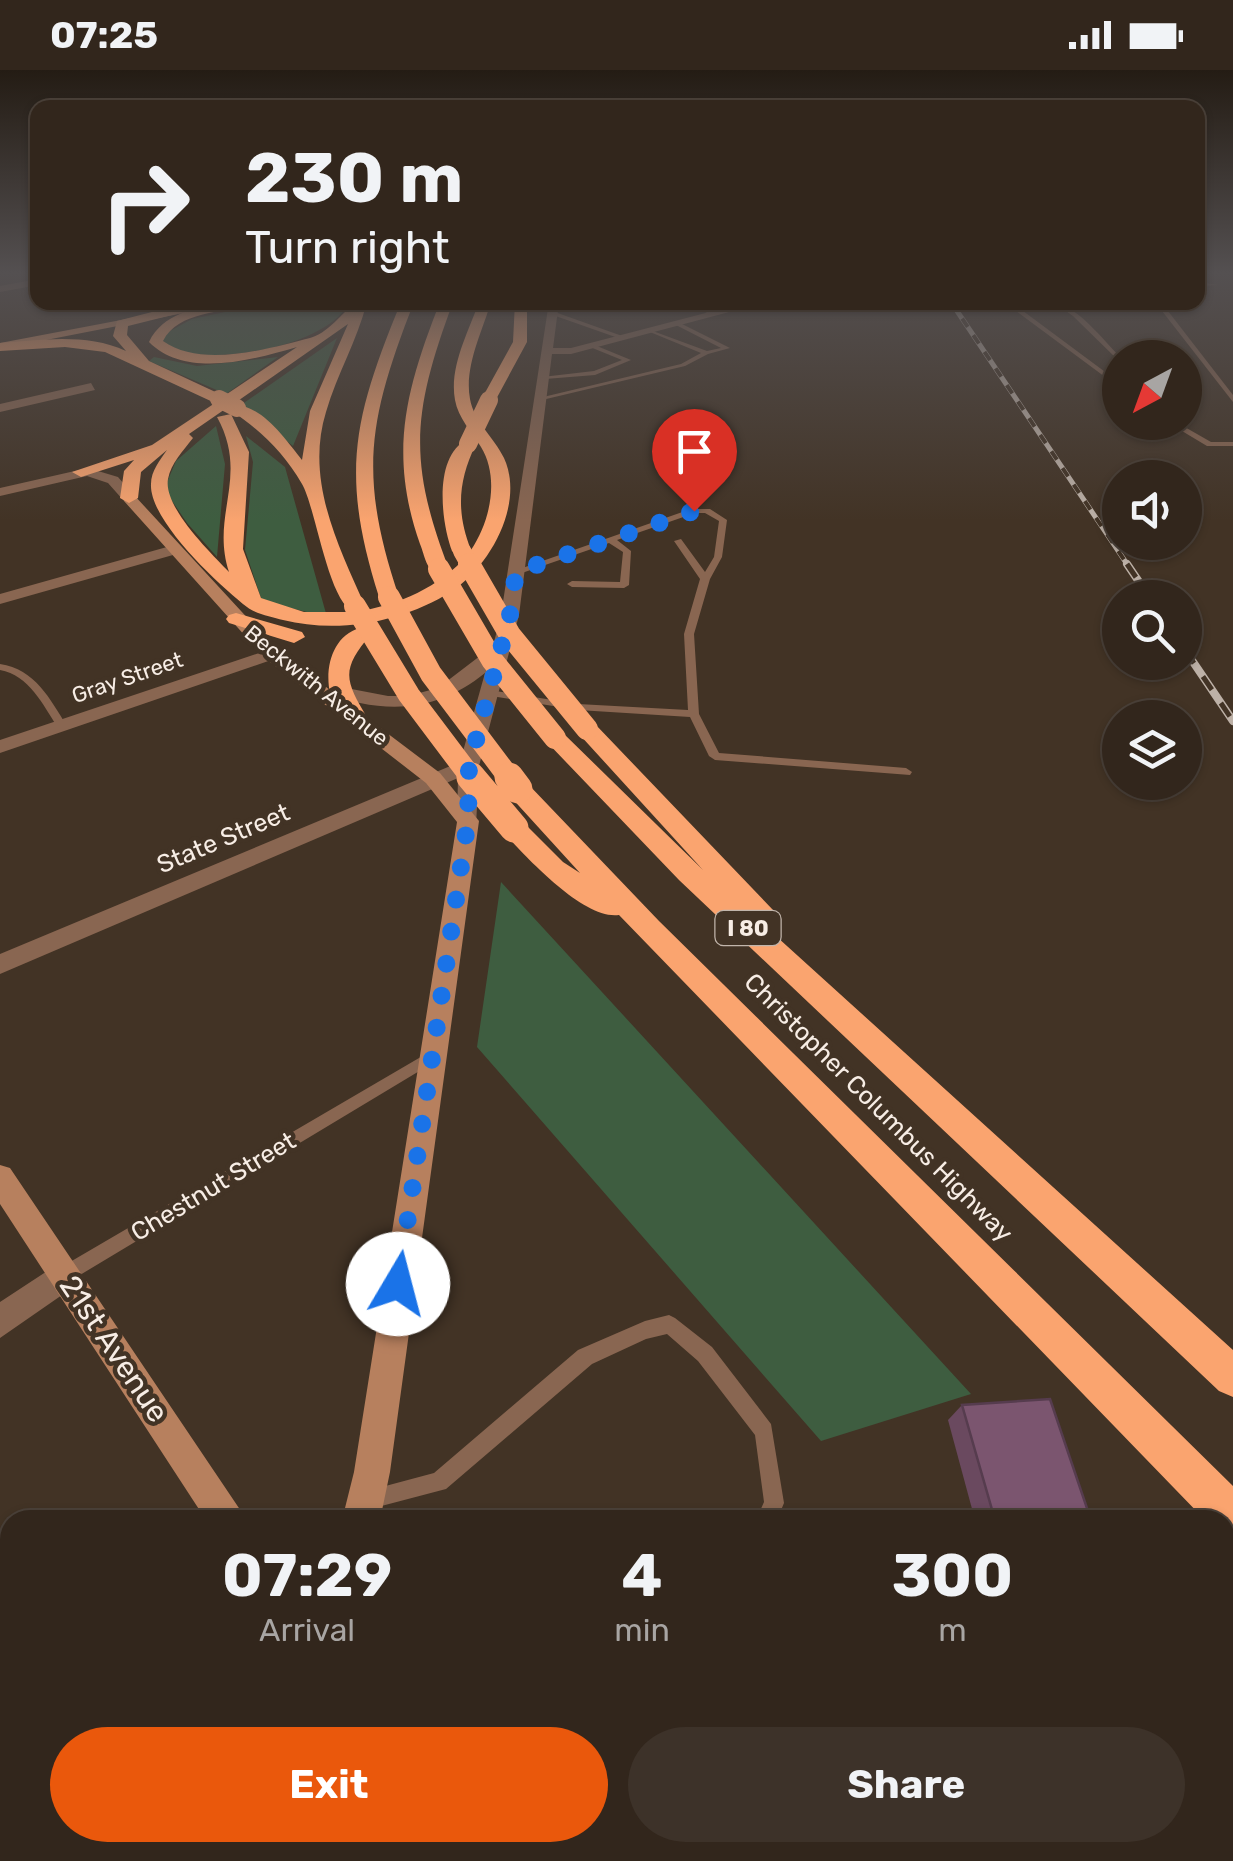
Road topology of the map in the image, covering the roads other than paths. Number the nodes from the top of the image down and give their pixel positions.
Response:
1 (120, 355) edge
2 (135, 355) edge
3 (187, 355) edge
4 (245, 355) edge
5 (295, 355) edge
6 (344, 355) edge
7 (387, 355) edge
8 (427, 355) edge
9 (471, 355) edge
10 (513, 355) edge
11 (548, 355) edge
12 (614, 355) edge
13 (705, 355) edge
14 (1078, 355) edge
15 (1198, 355) edge
16 (493, 361) dead end
17 (144, 363) junction
18 (1102, 373) edge
19 (545, 377) junction
20 (91, 388) dead end
21 (542, 398) junction
22 (488, 400) junction
23 (1233, 400) edge
24 (223, 407) junction
25 (0, 408) edge
26 (201, 422) junction
27 (1202, 440) edge
28 (166, 442) junction
29 (1233, 444) edge
30 (81, 472) junction
31 (312, 488) junction
32 (0, 492) edge
33 (129, 498) junction
34 (493, 534) junction
35 (610, 540) junction
36 (678, 541) dead end
37 (174, 550) junction
38 (516, 572) junction
39 (705, 579) junction
40 (572, 584) dead end
41 (0, 599) edge
42 (253, 602) junction
43 (236, 619) junction
44 (360, 634) junction
45 (502, 646) junction
46 (271, 654) junction
47 (0, 667) edge
48 (340, 693) junction
49 (489, 693) junction
50 (694, 714) junction
51 (356, 719) junction
52 (62, 726) junction
53 (0, 747) edge
54 (469, 766) junction
55 (906, 772) dead end
56 (432, 778) junction
57 (468, 820) junction
58 (649, 929) junction
59 (0, 964) edge
60 (430, 1058) junction
61 (946, 1112) junction
62 (0, 1178) edge
63 (64, 1276) junction
64 (0, 1322) edge
65 (1233, 1377) edge
66 (221, 1510) edge
67 (363, 1510) edge
68 (771, 1510) edge
69 (1227, 1510) edge

1 - 17 highway
2 - 17 highway
3 - 4 highway
5 - 26 highway
6 - 31 highway
7 - 58 highway, Christopher Columbus Highway / I 80, bridge
8 - 61 highway, Christopher Columbus Highway / I 80, bridge
9 - 34 highway
10 - 22 highway
11 - 19 street
12 - 19 lane
13 - 21 lane
14 - 18 lane
15 - 23 lane
16 - 22 highway
17 - 24 highway
19 - 21 street
20 - 25 street
21 - 38 street
22 - 61 highway, bridge
24 - 31 highway
24 - 42 highway
26 - 28 highway
26 - 42 highway
27 - 29 lane
28 - 30 highway
28 - 33 highway
30 - 32 street
30 - 33 street, Beckwith Avenue
31 - 58 highway, bridge
33 - 37 street, Beckwith Avenue
34 - 42 highway
34 - 44 highway
35 - 38 lane
35 - 39 lane
35 - 40 lane
36 - 39 lane
37 - 41 street
37 - 43 street, Beckwith Avenue
38 - 45 street
39 - 50 lane
43 - 44 highway
43 - 46 street, Beckwith Avenue
44 - 48 highway
45 - 48 street
45 - 49 street
46 - 51 street, Beckwith Avenue
46 - 52 street, Gray Street
47 - 52 lane
48 - 51 highway
49 - 50 lane
49 - 54 street
50 - 55 lane
51 - 56 street, Beckwith Avenue
52 - 53 street, Gray Street
54 - 56 street, State Street
54 - 57 street
56 - 57 street, Beckwith Avenue
56 - 59 street, State Street
57 - 60 street
58 - 69 highway, Christopher Columbus Highway / I 80
60 - 63 lane, Chestnut Street
60 - 67 street
61 - 65 highway, Christopher Columbus Highway / I 80
62 - 63 street, 21st Avenue
63 - 64 street, Chestnut Street
63 - 66 street, 21st Avenue
67 - 68 lane

